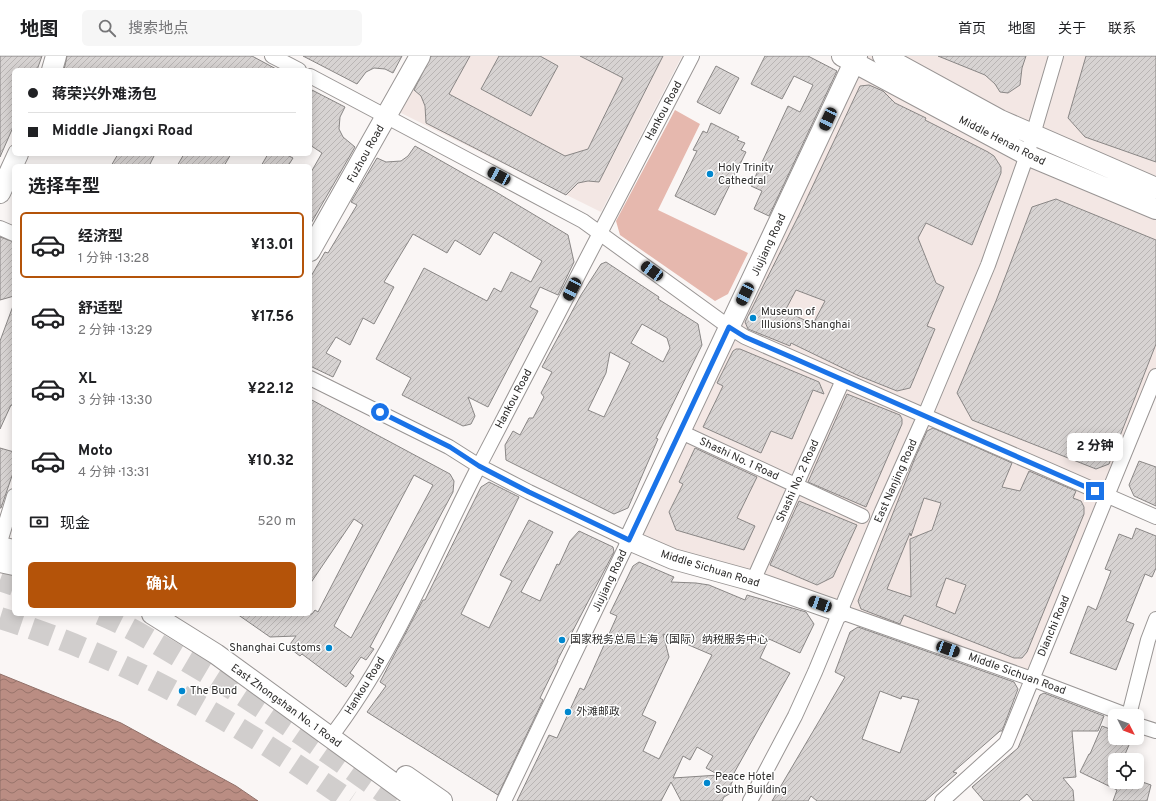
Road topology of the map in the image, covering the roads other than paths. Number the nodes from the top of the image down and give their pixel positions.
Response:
1 (56, 56) edge
2 (272, 56) edge
3 (420, 56) edge
4 (692, 56) edge
5 (883, 56) edge
6 (1056, 56) edge
7 (851, 58) edge
8 (53, 68) edge
9 (295, 68) edge
10 (312, 77) edge
11 (386, 117) junction
12 (1033, 135) junction
13 (1027, 155) junction
14 (12, 167) edge
15 (1156, 188) edge
16 (0, 193) edge
17 (1156, 209) edge
18 (0, 228) edge
19 (12, 233) edge
20 (600, 233) junction
21 (312, 247) edge
22 (729, 327) junction
23 (1156, 376) edge
24 (312, 379) edge
25 (843, 380) junction
26 (925, 416) junction
27 (681, 432) junction
28 (479, 466) junction
29 (796, 486) junction
30 (1108, 497) junction
31 (12, 503) edge
32 (862, 516) dead end
33 (1156, 516) edge
34 (629, 540) junction
35 (0, 542) edge
36 (0, 547) edge
37 (12, 550) edge
38 (0, 562) edge
39 (12, 565) edge
40 (752, 581) junction
41 (841, 612) junction
42 (155, 616) edge
43 (181, 616) edge
44 (1156, 619) edge
45 (1032, 679) junction
46 (1108, 709) edge
47 (1134, 709) edge
48 (1144, 726) edge
49 (334, 732) junction
50 (1156, 732) edge
51 (950, 798) edge
52 (418, 801) edge
53 (442, 801) edge
54 (504, 801) edge
55 (750, 801) edge

1 - 8 main road
2 - 9 street
3 - 11 main road, Fuzhou Road
4 - 20 street, Hankou Road
5 - 12 main road, Middle Henan Road
6 - 12 street, East Nanjing Road
7 - 13 main road, Middle Henan Road
7 - 22 main road, Jiujiang Road
10 - 11 street
11 - 20 street
11 - 21 main road, Fuzhou Road
12 - 13 street, East Nanjing Road
12 - 15 main road, Middle Henan Road
13 - 17 main road, Middle Henan Road
13 - 26 street, East Nanjing Road
14 - 16 main road
18 - 19 street
20 - 22 street
20 - 28 street, Hankou Road
22 - 25 street
22 - 27 main road, Jiujiang Road
23 - 30 street, Dianchi Road
24 - 28 street, Middle Sichuan Road
25 - 26 street
25 - 29 street, Shashi No. 2 Road
26 - 30 street
26 - 41 street, East Nanjing Road
27 - 29 street, Shashi No. 1 Road
27 - 34 main road, Jiujiang Road
28 - 34 street, Middle Sichuan Road
28 - 49 street, Hankou Road
29 - 32 street, Shashi No. 1 Road
29 - 40 street, Shashi No. 2 Road
30 - 33 street
30 - 45 street, Dianchi Road
31 - 35 street
34 - 40 main road, Middle Sichuan Road
34 - 54 street, Jiujiang Road
36 - 37 main road
38 - 39 main road
40 - 41 main road, Middle Sichuan Road
41 - 45 street, Middle Sichuan Road
41 - 55 street, East Nanjing Road
42 - 49 main road, East Zhongshan No. 1 Road
43 - 49 main road, East Zhongshan No. 1 Road
44 - 47 street
45 - 46 street, Middle Sichuan Road
45 - 51 street, Dianchi Road
48 - 50 street, Middle Sichuan Road
49 - 52 main road, East Zhongshan No. 1 Road
49 - 53 main road, East Zhongshan No. 1 Road

